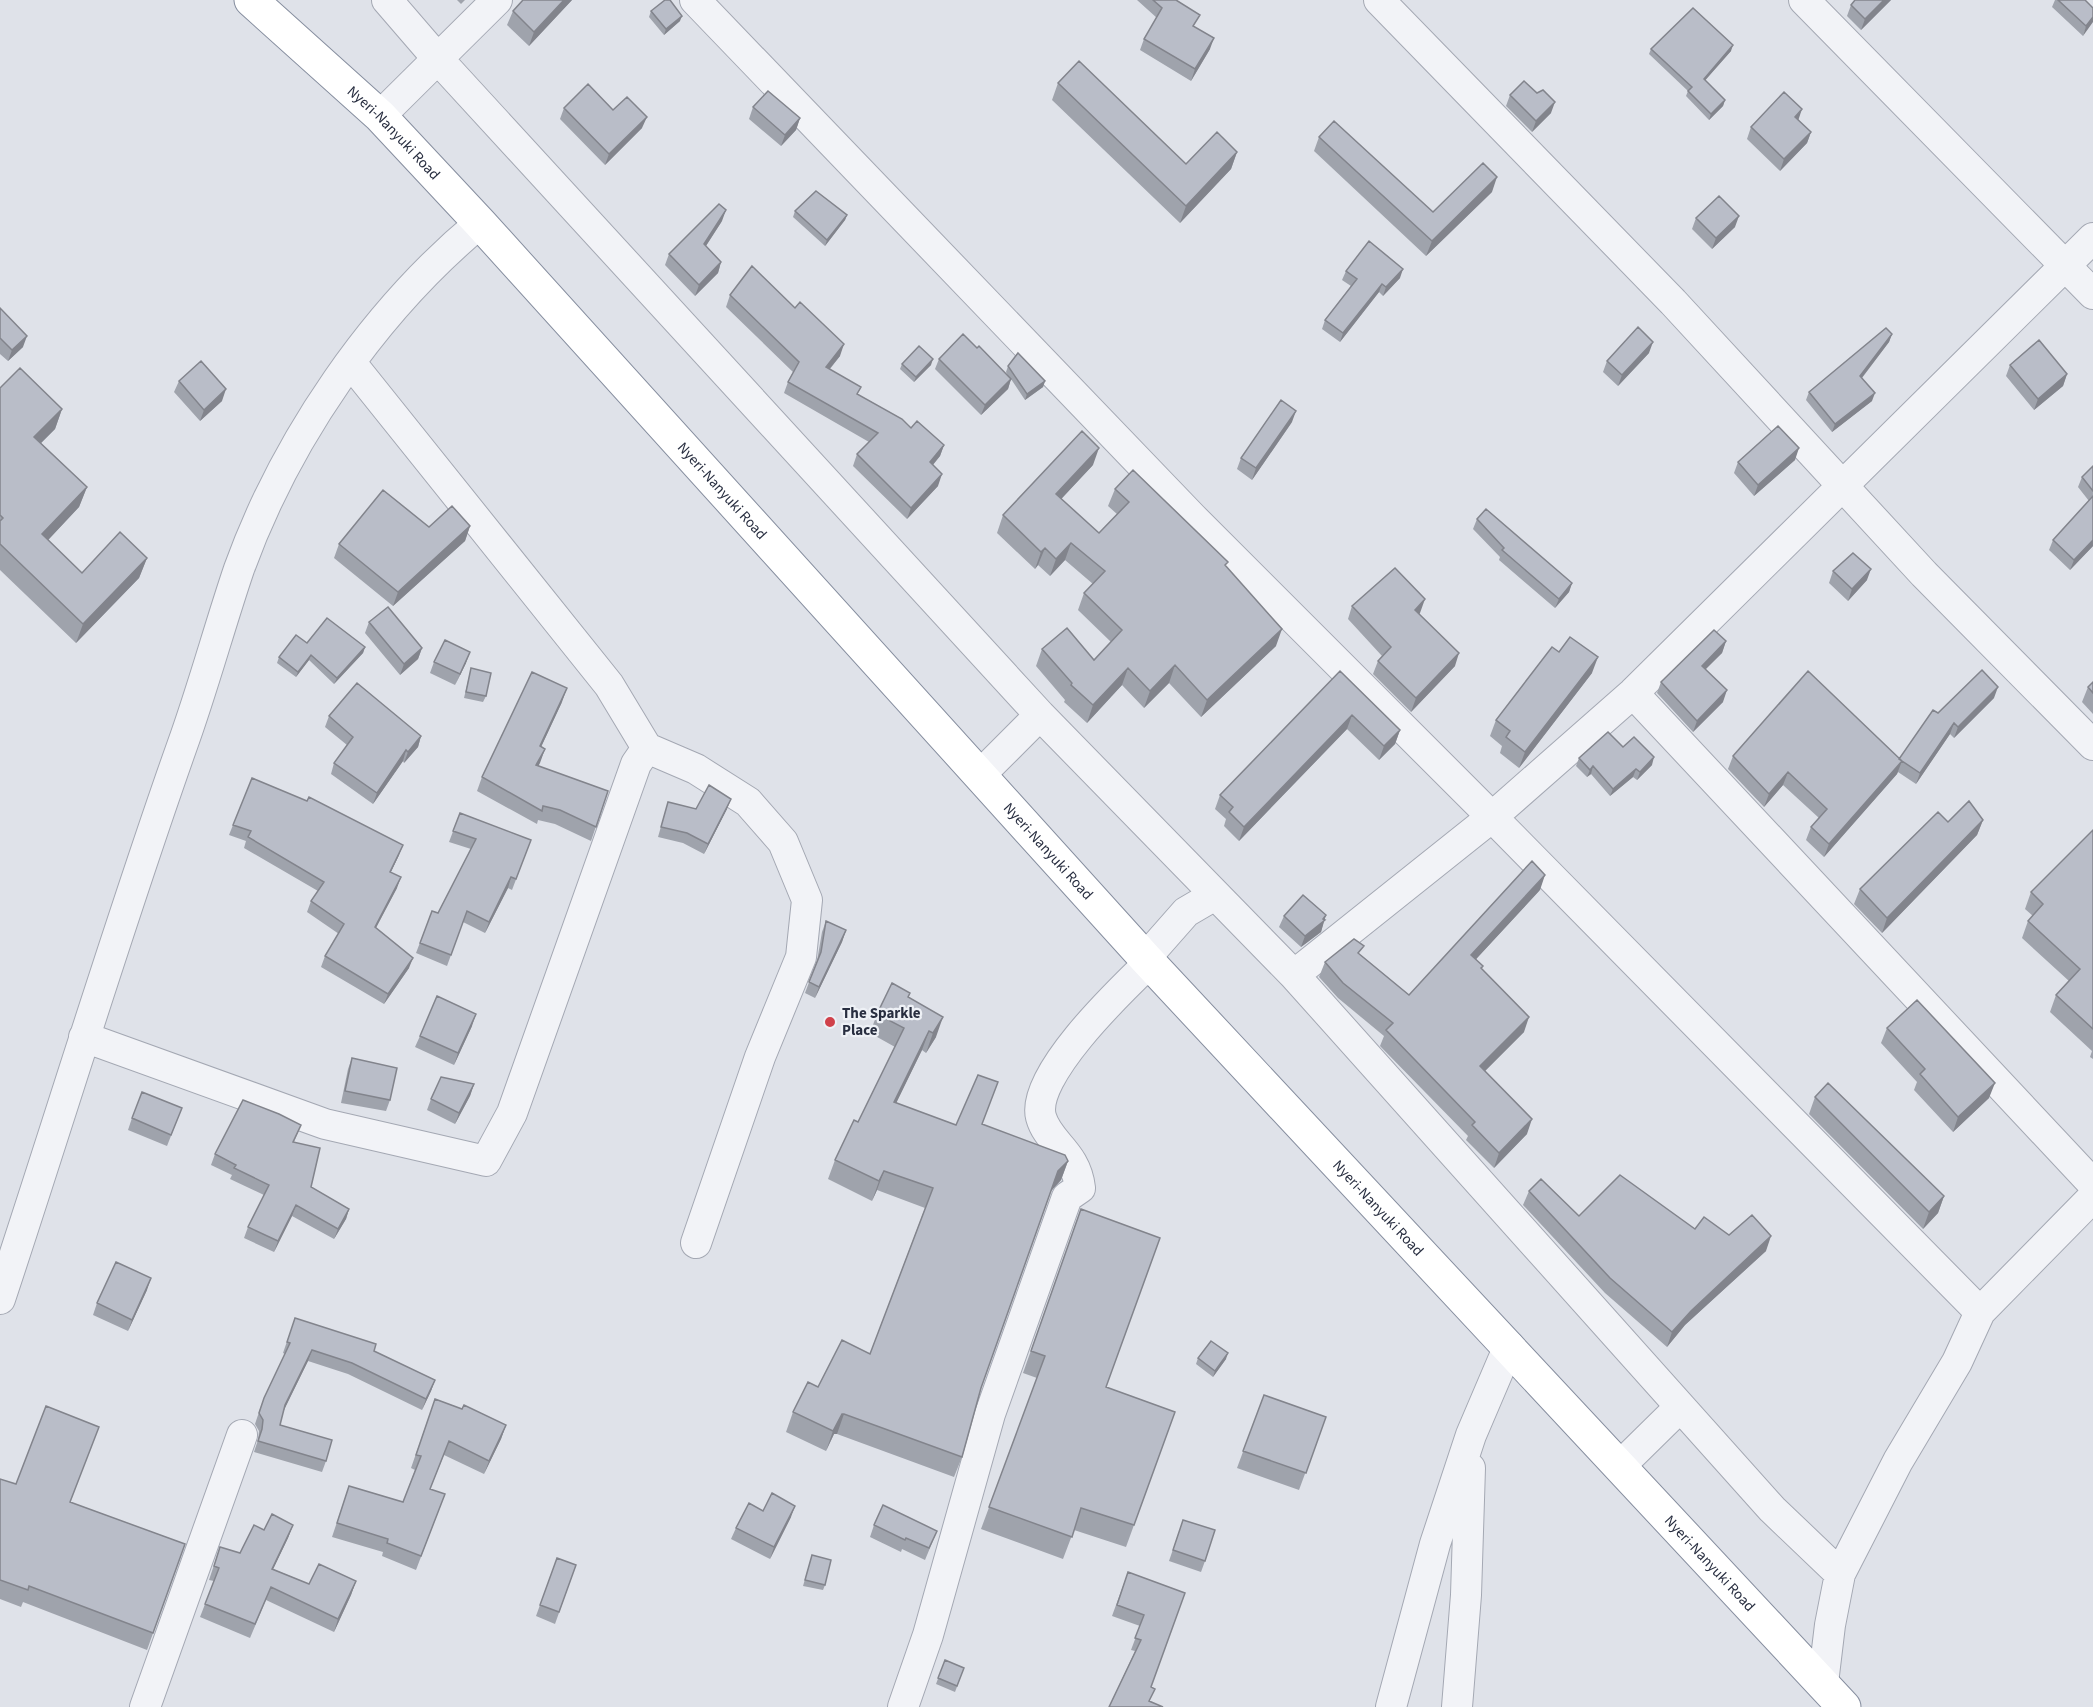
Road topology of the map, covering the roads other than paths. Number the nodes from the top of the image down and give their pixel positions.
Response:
1 (251, 0) edge
2 (387, 0) edge
3 (497, 0) edge
4 (695, 0) edge
5 (1379, 0) edge
6 (1804, 0) edge
7 (437, 58) junction
8 (380, 116) junction
9 (480, 223) junction
10 (2093, 238) edge
11 (2065, 266) junction
12 (2093, 294) edge
13 (351, 363) junction
14 (1842, 485) junction
15 (1633, 693) junction
16 (1040, 715) junction
17 (2093, 745) edge
18 (647, 748) junction
19 (980, 775) junction
20 (1492, 817) junction
21 (1215, 895) junction
22 (1145, 965) junction
23 (1294, 975) junction
24 (84, 1037) junction
25 (2093, 1184) edge
26 (2093, 1197) edge
27 (696, 1243) dead end
28 (0, 1299) edge
29 (1980, 1312) junction
30 (1509, 1346) junction
31 (1679, 1408) junction
32 (242, 1435) dead end
33 (1471, 1435) junction
34 (1620, 1466) junction
35 (1840, 1574) junction
36 (1833, 1695) edge
37 (145, 1707) edge
38 (903, 1707) edge
39 (1391, 1707) edge
40 (1457, 1707) edge

1 - 8 highway, Nyeri-Nanyuki Road
2 - 7 street
3 - 7 street
4 - 20 street
5 - 14 street
6 - 11 street
7 - 8 street
7 - 16 street
8 - 9 highway, Nyeri-Nanyuki Road
9 - 13 street
9 - 19 highway, Nyeri-Nanyuki Road
10 - 11 street
11 - 12 street
11 - 14 street
13 - 18 street
13 - 24 street
14 - 15 street
14 - 17 street
15 - 20 street
15 - 25 street
16 - 19 street
16 - 21 street
18 - 24 street
18 - 27 street
19 - 22 highway, Nyeri-Nanyuki Road
20 - 23 street
20 - 29 street
21 - 22 street
21 - 23 street
22 - 30 highway, Nyeri-Nanyuki Road
22 - 38 street
23 - 31 street
24 - 28 street
26 - 29 street
29 - 35 street
30 - 33 street
30 - 34 highway, Nyeri-Nanyuki Road
31 - 34 street
31 - 35 street
32 - 37 street
33 - 39 street
33 - 40 street
34 - 36 highway, Nyeri-Nanyuki Road
35 - 36 street

